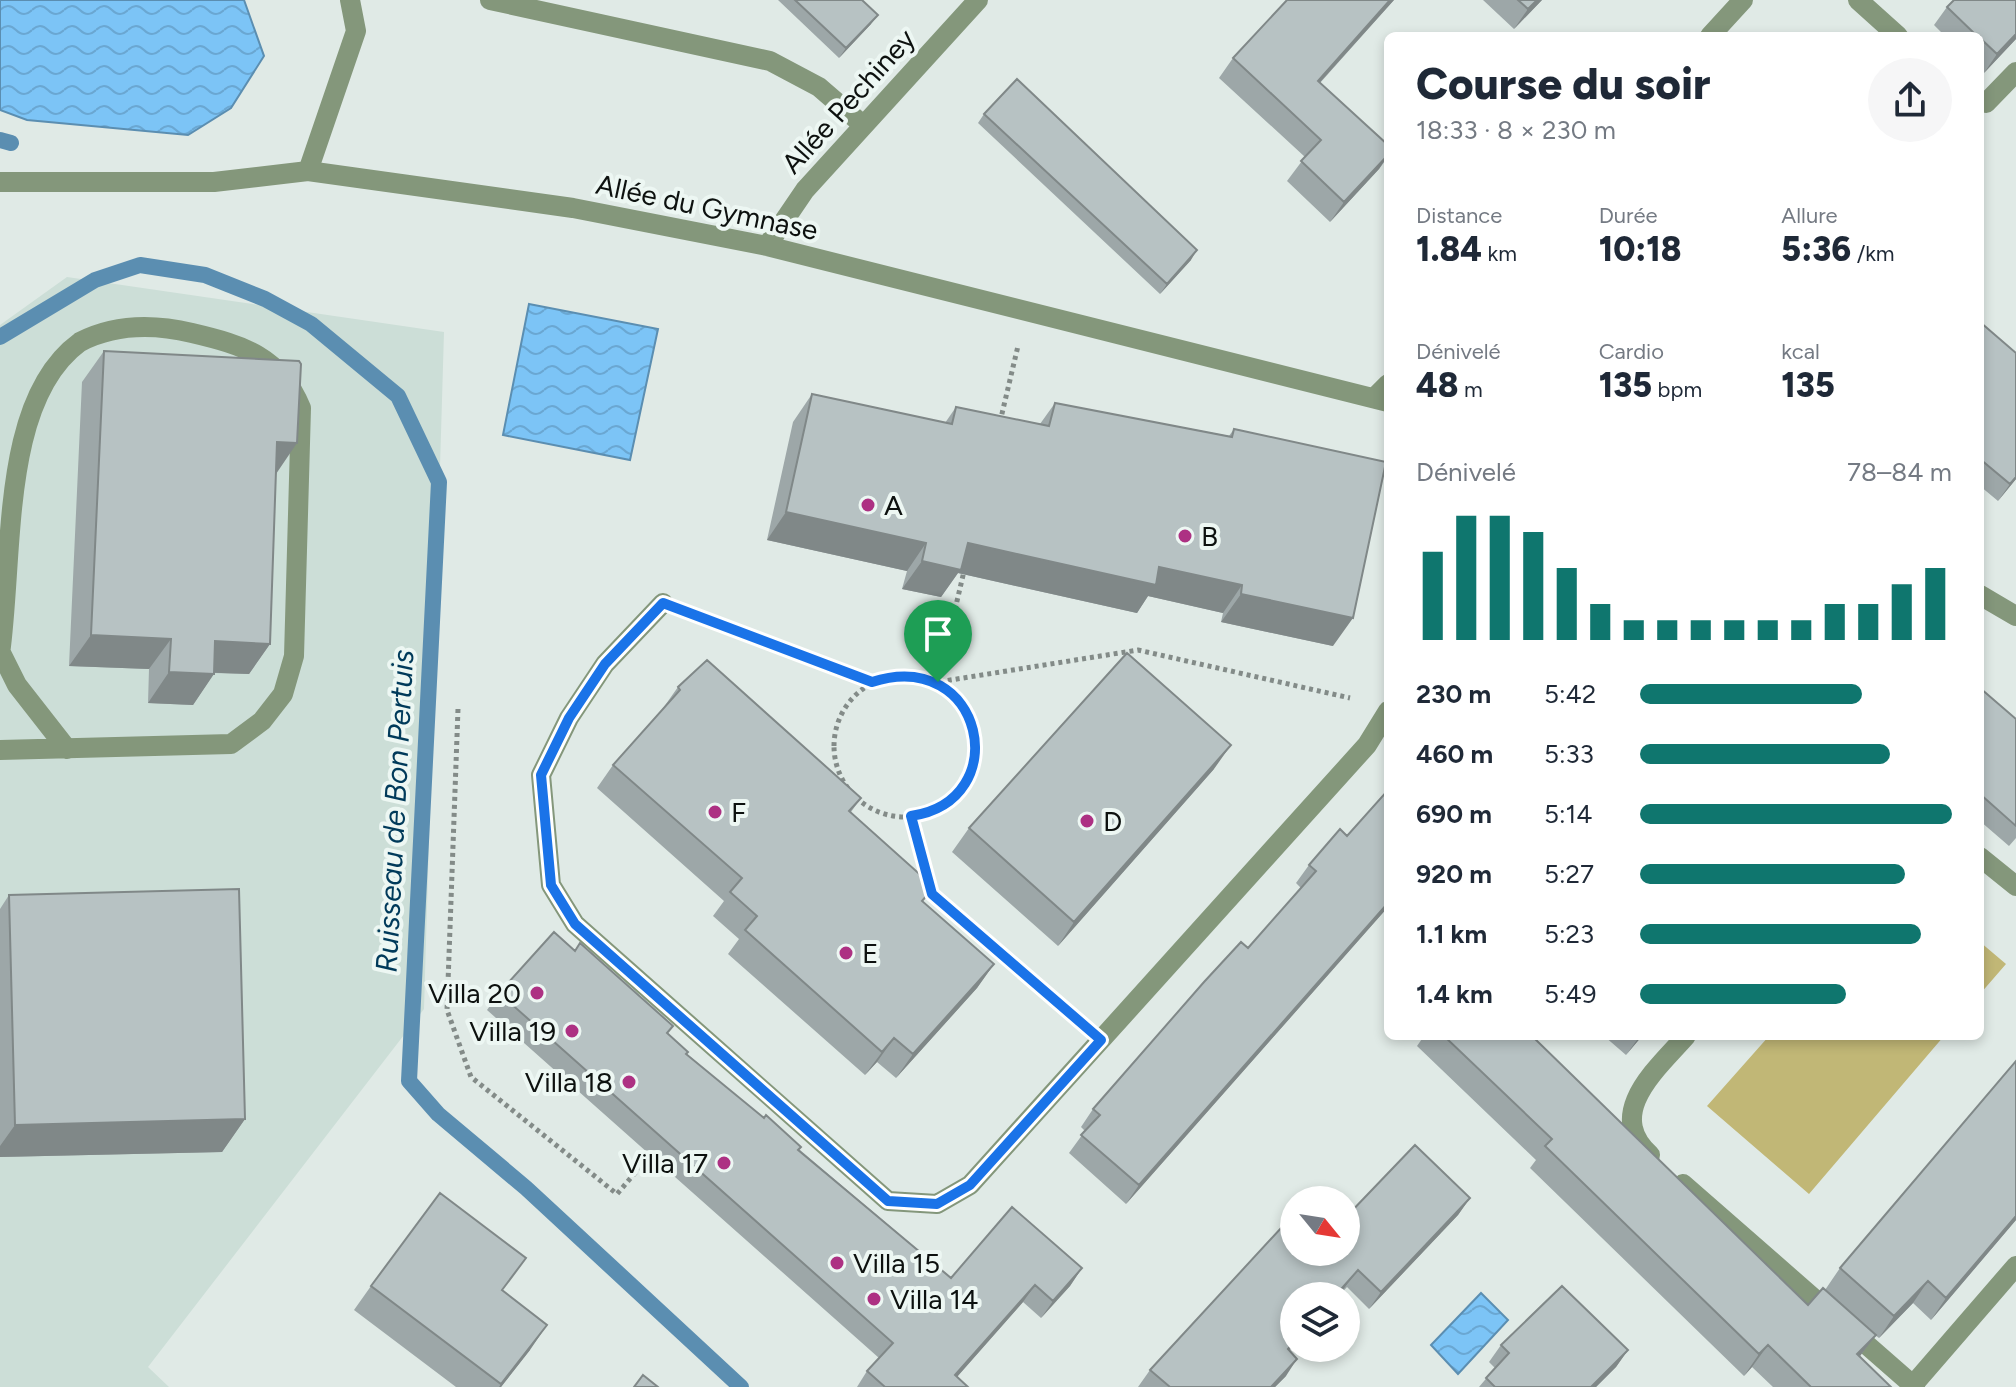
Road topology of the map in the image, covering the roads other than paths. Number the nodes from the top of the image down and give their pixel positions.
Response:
1 (350, 0) edge
2 (490, 0) edge
3 (978, 0) edge
4 (1743, 0) edge
5 (1858, 0) edge
6 (1714, 32) edge
7 (1894, 32) edge
8 (2016, 72) edge
9 (1984, 103) edge
10 (863, 125) junction
11 (308, 171) junction
12 (0, 182) edge
13 (767, 246) junction
14 (1383, 395) edge
15 (1984, 597) edge
16 (663, 603) road end
17 (2016, 616) edge
18 (0, 653) edge
19 (1384, 717) edge
20 (67, 749) junction
21 (0, 750) edge
22 (1984, 860) edge
23 (2016, 886) edge
24 (1683, 1040) edge
25 (2016, 1266) edge
26 (1914, 1386) edge

1 - 11 street
2 - 10 street
3 - 10 street, Allée Pechiney
4 - 6 street
5 - 7 street
8 - 9 street
10 - 13 street, Allée Pechiney
11 - 12 street, Allée du Gymnase
11 - 13 street, Allée du Gymnase
13 - 14 street, Allée du Gymnase
15 - 17 street
16 - 19 street
18 - 20 street
18 - 20 street
20 - 21 street
22 - 23 street
24 - 26 street
25 - 26 street

